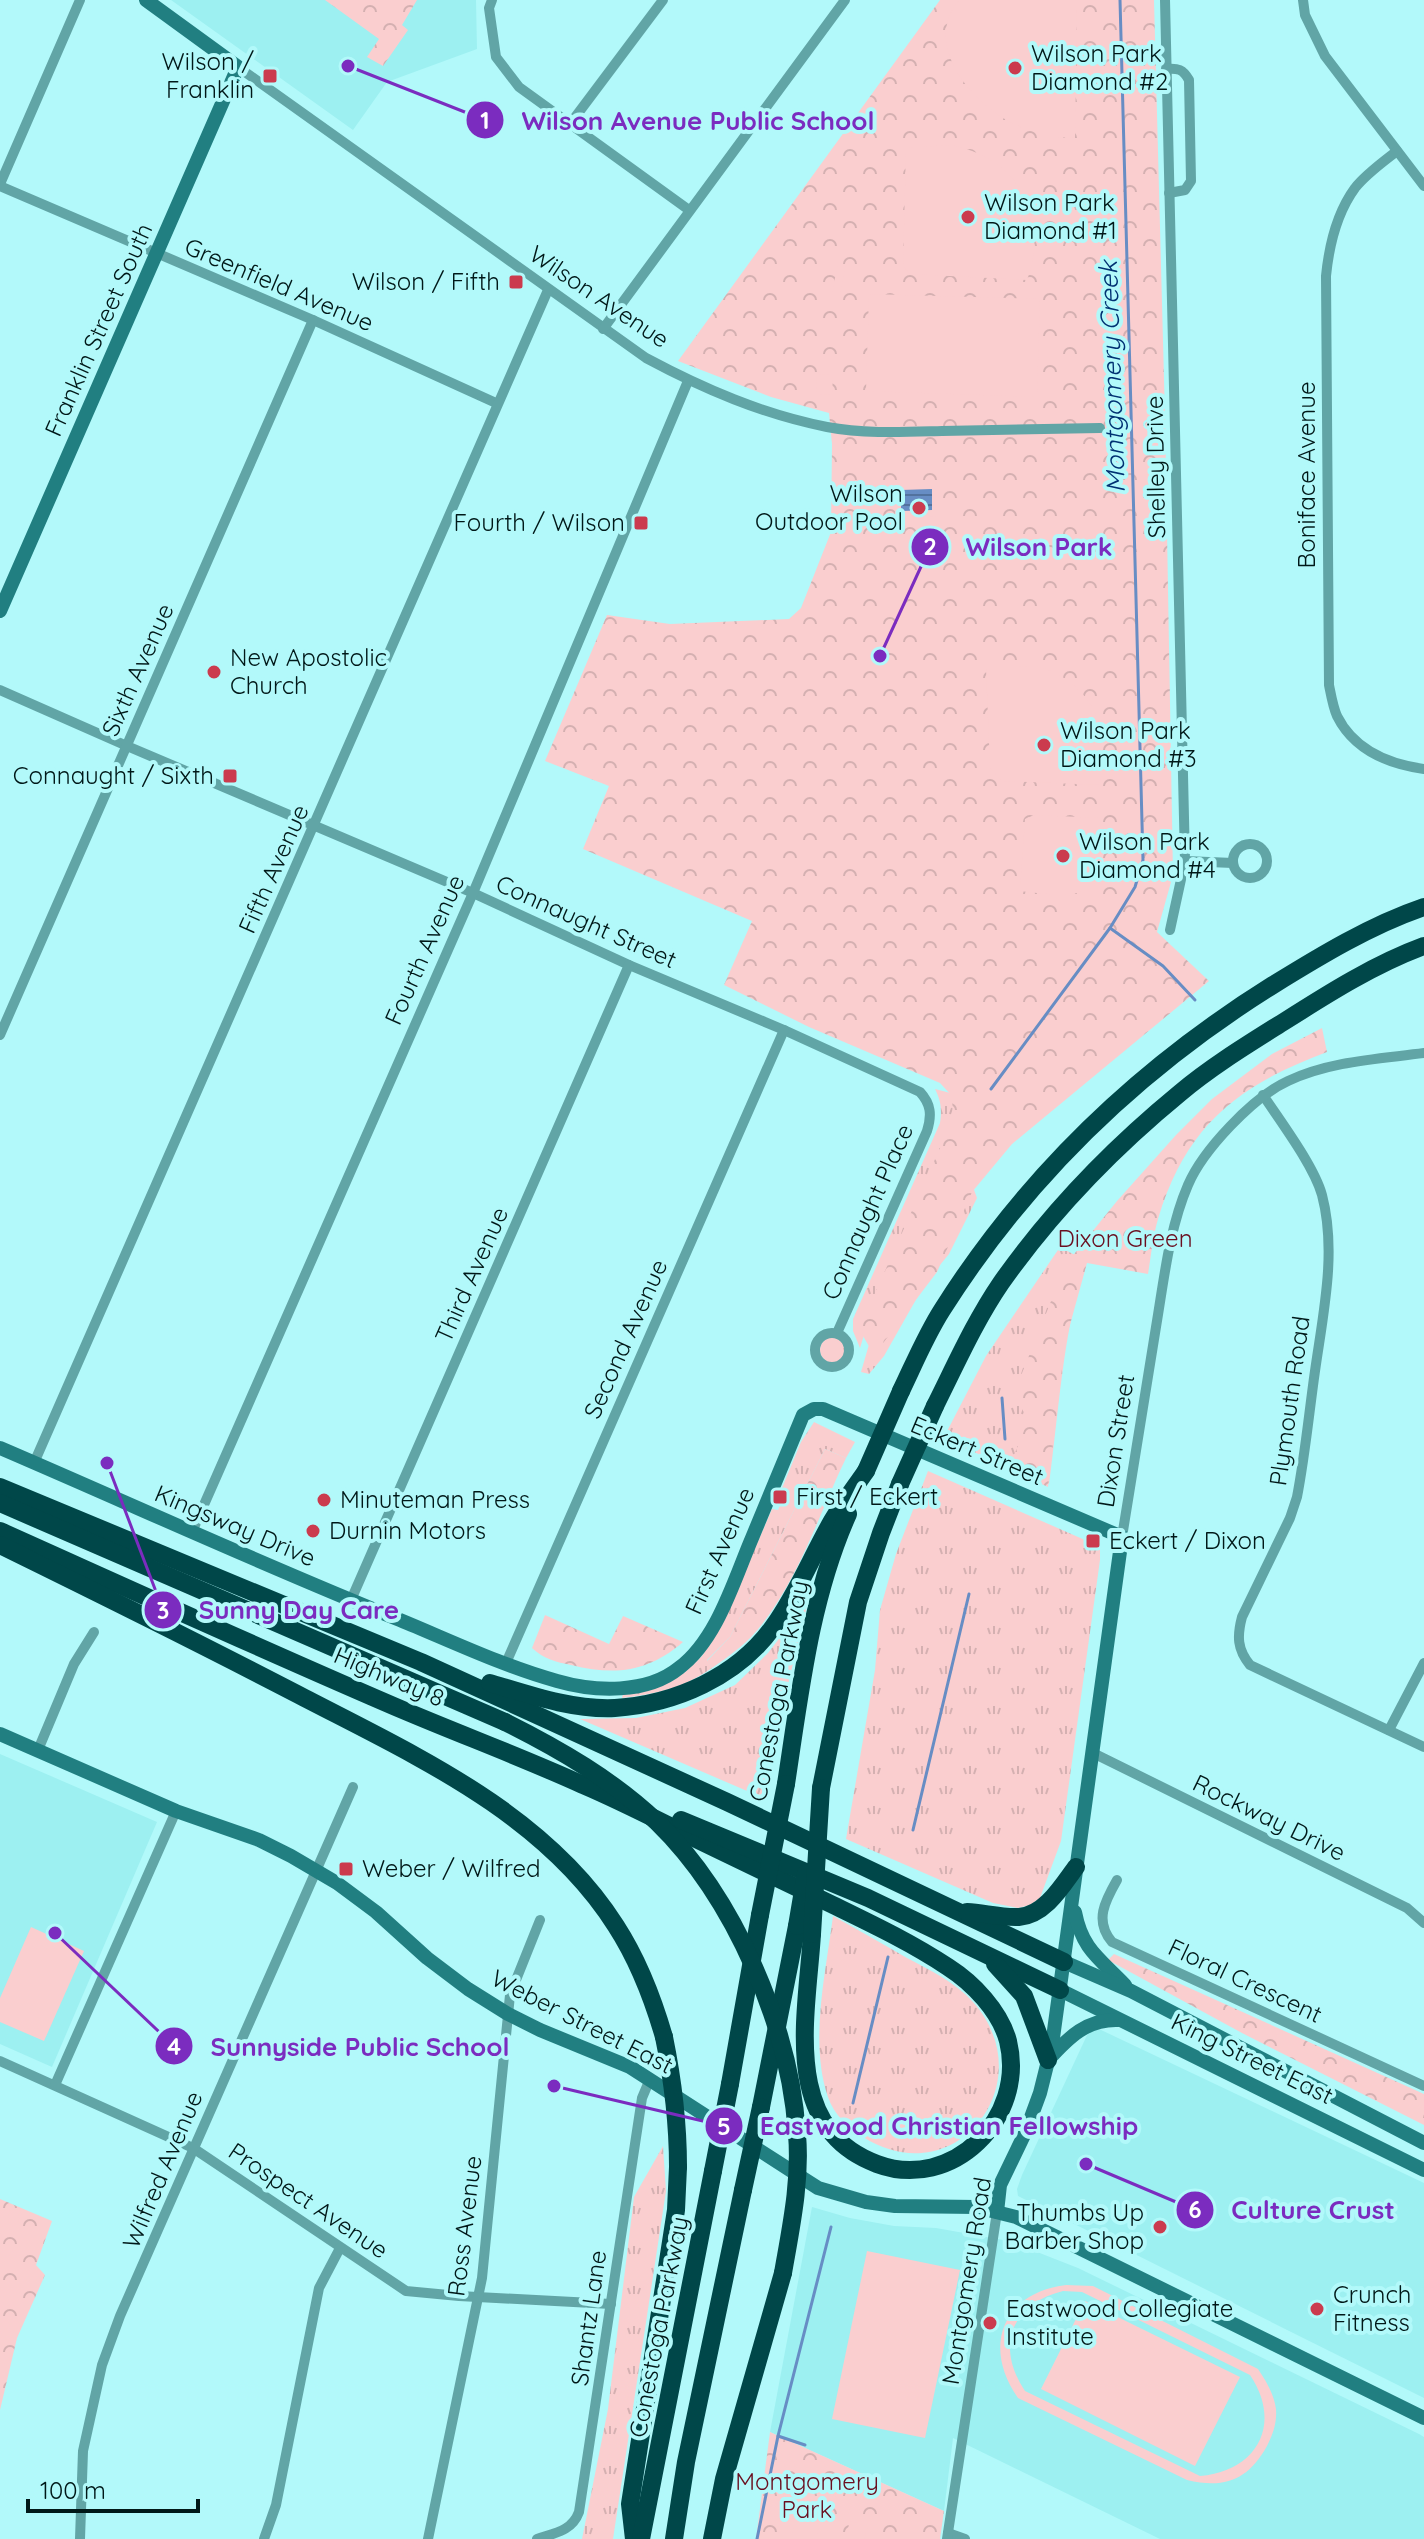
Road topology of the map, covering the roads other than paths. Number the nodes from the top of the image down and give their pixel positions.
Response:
1 (80, 0) edge
2 (146, 0) edge
3 (492, 0) edge
4 (663, 0) edge
5 (845, 0) edge
6 (1165, 0) edge
7 (1303, 0) edge
8 (238, 67) junction
9 (1166, 69) junction
10 (570, 124) junction
11 (1397, 151) junction
12 (0, 185) edge
13 (1424, 186) edge
14 (1169, 193) junction
15 (689, 210) junction
16 (156, 253) junction
17 (548, 290) junction
18 (313, 320) junction
19 (603, 329) junction
20 (688, 381) junction
21 (496, 403) junction
22 (1100, 428) dead end
23 (0, 611) edge
24 (0, 690) edge
25 (127, 746) junction
26 (1424, 769) edge
27 (315, 826) junction
28 (1185, 861) junction
29 (1233, 863) dead end
30 (473, 893) junction
31 (1424, 907) edge
32 (1170, 930) dead end
33 (1424, 946) edge
34 (629, 965) junction
35 (784, 1030) junction
36 (0, 1035) edge
37 (1424, 1053) edge
38 (1263, 1095) junction
39 (929, 1105) joint
40 (837, 1333) dead end
41 (814, 1409) joint
42 (0, 1448) edge
43 (34, 1463) junction
44 (866, 1471) junction
45 (0, 1487) edge
46 (0, 1503) edge
47 (0, 1531) edge
48 (192, 1532) junction
49 (1122, 1537) junction
50 (0, 1545) edge
51 (351, 1600) junction
52 (94, 1632) dead end
53 (421, 1662) junction
54 (506, 1663) junction
55 (1424, 1663) edge
56 (638, 1686) joint
57 (1389, 1730) junction
58 (0, 1734) edge
59 (1424, 1747) edge
60 (38, 1750) junction
61 (1093, 1753) junction
62 (584, 1785) junction
63 (353, 1787) dead end
64 (176, 1811) junction
65 (1076, 1867) junction
66 (316, 1871) junction
67 (1117, 1880) dead end
68 (1072, 1895) junction
69 (952, 1910) junction
70 (540, 1920) dead end
71 (1424, 1923) edge
72 (804, 1930) junction
73 (985, 1954) junction
74 (1064, 1962) junction
75 (1060, 1990) junction
76 (1131, 1991) junction
77 (508, 2014) junction
78 (1122, 2020) junction
79 (1048, 2060) junction
80 (0, 2061) edge
81 (650, 2079) junction
82 (55, 2085) junction
83 (1424, 2086) edge
84 (1424, 2143) edge
85 (193, 2148) junction
86 (1424, 2170) edge
87 (997, 2212) junction
88 (340, 2248) junction
89 (479, 2297) junction
90 (611, 2304) junction
91 (1424, 2418) edge
92 (948, 2536) edge
93 (80, 2539) edge
94 (264, 2539) edge
95 (428, 2539) edge
96 (537, 2539) edge
97 (634, 2539) edge
98 (641, 2539) edge
99 (674, 2539) edge
100 (712, 2539) edge
101 (965, 2539) edge

1 - 12 street
2 - 8 street, Wilson Avenue
3 - 10 street
4 - 10 street
5 - 15 street
6 - 9 street, Shelley Drive
7 - 11 street
8 - 16 street, Franklin Street South
8 - 17 street, Wilson Avenue
9 - 14 street, Shelley Drive
9 - 14 street
10 - 15 street
11 - 13 street
11 - 26 street, Boniface Avenue
12 - 16 street, Greenfield Avenue
14 - 28 street, Shelley Drive
15 - 19 street
16 - 18 street, Greenfield Avenue
16 - 23 street, Franklin Street South
17 - 19 street, Wilson Avenue
17 - 21 street, Fifth Avenue
18 - 21 street, Greenfield Avenue
18 - 25 street, Sixth Avenue
19 - 20 street, Wilson Avenue
20 - 22 street, Wilson Avenue
20 - 30 street, Fourth Avenue
21 - 27 street, Fifth Avenue
24 - 25 street, Connaught Street
25 - 27 street, Connaught Street
25 - 36 street, Sixth Avenue
27 - 30 street, Connaught Street
27 - 43 street, Fifth Avenue
28 - 29 street
28 - 32 street, Shelley Drive
30 - 34 street, Connaught Street
30 - 48 street, Fourth Avenue
31 - 44 highway, Conestoga Parkway, bridge
33 - 72 highway, bridge
34 - 35 street, Connaught Street
34 - 51 street, Third Avenue
35 - 39 street, Connaught Street
35 - 54 street, Second Avenue
37 - 38 street, Dixon Street
38 - 49 street, Dixon Street
38 - 57 street, Plymouth Road
39 - 40 street, Connaught Place
41 - 49 street, Eckert Street
41 - 56 street, First Avenue
42 - 43 street, Kingsway Drive
43 - 48 street, Kingsway Drive
44 - 53 highway
44 - 98 highway, Conestoga Parkway, bridge
45 - 53 highway, Highway 8
46 - 100 highway, bridge
47 - 62 highway, Highway 8
48 - 51 street, Kingsway Drive
49 - 61 street, Dixon Street
50 - 97 highway, bridge
51 - 54 street, Kingsway Drive
52 - 60 street
53 - 69 highway
54 - 56 street, Kingsway Drive
55 - 57 street
57 - 59 street, Plymouth Road
58 - 60 street, Weber Street East
60 - 64 street, Weber Street East
61 - 65 street, Dixon Street
61 - 71 street, Rockway Drive
62 - 72 highway
62 - 73 highway
63 - 66 street, Wilfred Avenue
64 - 66 street, Weber Street East
64 - 82 street
65 - 68 street, Dixon Street
65 - 69 highway
66 - 77 street, Weber Street East
66 - 85 street, Wilfred Avenue
67 - 83 street, Floral Crescent
68 - 74 street, Dixon Street
68 - 76 street
69 - 74 highway
70 - 77 street, Ross Avenue
72 - 99 highway, bridge
73 - 75 highway
73 - 79 highway
74 - 75 street, Dixon Street
74 - 76 street, King Street East
75 - 78 street, King Street East
75 - 79 street, Montgomery Road
76 - 84 street, King Street East
77 - 81 street, Weber Street East
77 - 89 street, Ross Avenue
78 - 79 street
78 - 86 street, King Street East
79 - 87 street, Montgomery Road
80 - 82 street, Prospect Avenue
81 - 87 street, Weber Street East
81 - 90 street, Shantz Lane
82 - 85 street, Prospect Avenue
85 - 88 street, Prospect Avenue
85 - 93 street, Wilfred Avenue
87 - 91 street, Weber Street East
87 - 92 street, Montgomery Road
88 - 89 street, Prospect Avenue
88 - 94 street
89 - 90 street, Prospect Avenue
89 - 95 street, Ross Avenue
90 - 96 street, Shantz Lane
92 - 101 street

